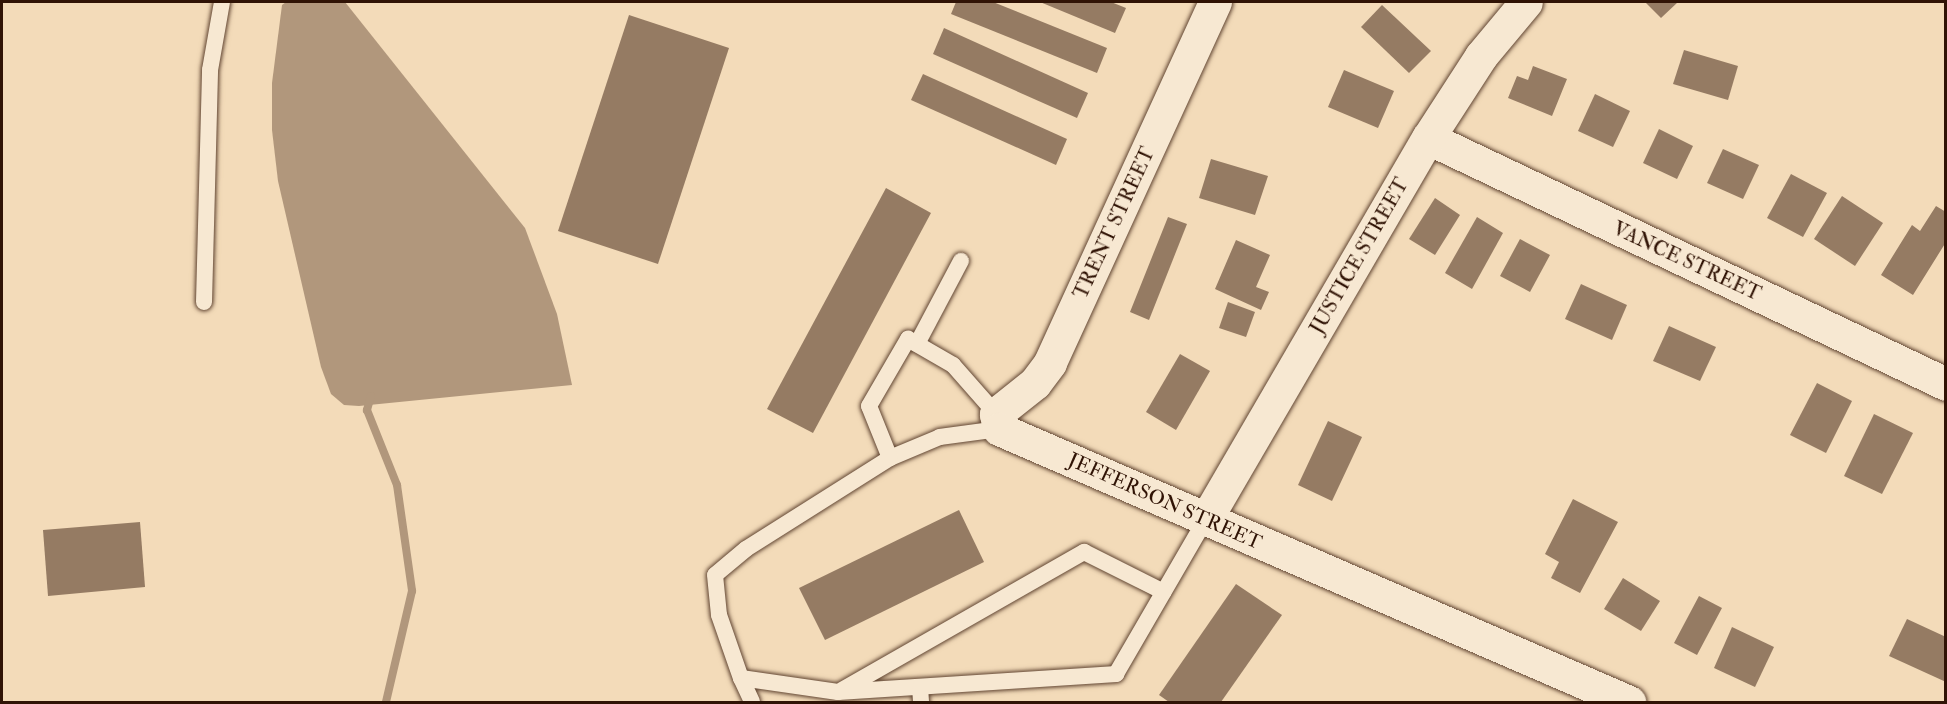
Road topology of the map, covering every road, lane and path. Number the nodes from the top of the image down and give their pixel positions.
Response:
1 (222, 2) edge
2 (1215, 2) edge
3 (1526, 2) edge
4 (1428, 138) junction
5 (961, 261) dead end
6 (204, 302) dead end
7 (917, 344) junction
8 (1946, 384) edge
9 (998, 421) junction
10 (890, 458) junction
11 (1206, 519) junction
12 (1164, 592) junction
13 (741, 678) junction
14 (838, 692) junction
15 (920, 695) edge
16 (752, 702) edge
17 (1629, 702) edge

1 - 6 lane
2 - 9 street, TRENT STREET
3 - 4 street, JUSTICE STREET
4 - 8 street, VANCE STREET
4 - 11 street, JUSTICE STREET
5 - 7 lane
7 - 9 lane
7 - 10 lane
9 - 10 lane
9 - 11 street, JEFFERSON STREET
10 - 13 lane
11 - 12 lane
11 - 17 street, JEFFERSON STREET
12 - 14 lane
12 - 15 lane
13 - 14 lane
13 - 16 lane
14 - 15 lane

